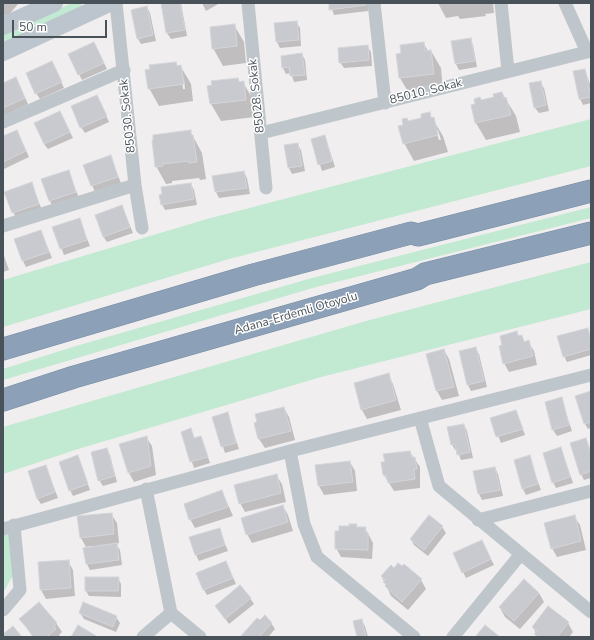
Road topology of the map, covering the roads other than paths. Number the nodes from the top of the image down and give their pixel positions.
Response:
1 (54, 3) edge
2 (109, 3) edge
3 (116, 3) edge
4 (248, 3) edge
5 (374, 3) edge
6 (501, 3) edge
7 (565, 3) edge
8 (89, 7) edge
9 (3, 26) edge
10 (3, 52) edge
11 (589, 52) edge
12 (124, 70) junction
13 (508, 71) junction
14 (385, 103) junction
15 (3, 122) edge
16 (261, 133) junction
17 (591, 177) edge
18 (135, 185) junction
19 (266, 188) dead end
20 (591, 191) edge
21 (3, 226) edge
22 (142, 228) dead end
23 (411, 233) junction
24 (591, 233) edge
25 (591, 248) edge
26 (418, 279) junction
27 (3, 349) edge
28 (591, 375) edge
29 (3, 400) edge
30 (420, 418) junction
31 (290, 451) junction
32 (146, 489) junction
33 (591, 491) edge
34 (478, 520) junction
35 (9, 527) edge
36 (520, 555) junction
37 (3, 610) edge
38 (591, 612) edge
39 (171, 613) junction
40 (143, 637) edge
41 (200, 637) edge
42 (414, 637) edge
43 (453, 637) edge

1 - 9 main road
2 - 8 main road
3 - 12 street, 85030. Sokak
4 - 16 street, 85028. Sokak
5 - 14 street
6 - 13 street
7 - 11 street
8 - 10 main road
11 - 13 street, 85010. Sokak
12 - 15 street
12 - 18 street, 85030. Sokak
13 - 14 street, 85010. Sokak
14 - 16 street, 85010. Sokak
16 - 19 street, 85028. Sokak
17 - 23 highway
18 - 21 street
18 - 22 street, 85030. Sokak
20 - 23 highway
23 - 27 highway
24 - 26 highway, Adana-Erdemli Otoyolu
25 - 26 highway
26 - 29 highway, Adana-Erdemli Otoyolu
28 - 30 street
30 - 31 street
30 - 34 street
31 - 32 street
31 - 42 street
32 - 35 street
32 - 39 street
33 - 34 street
34 - 36 street
35 - 37 street
36 - 38 street
36 - 43 street
39 - 40 street
39 - 41 street

